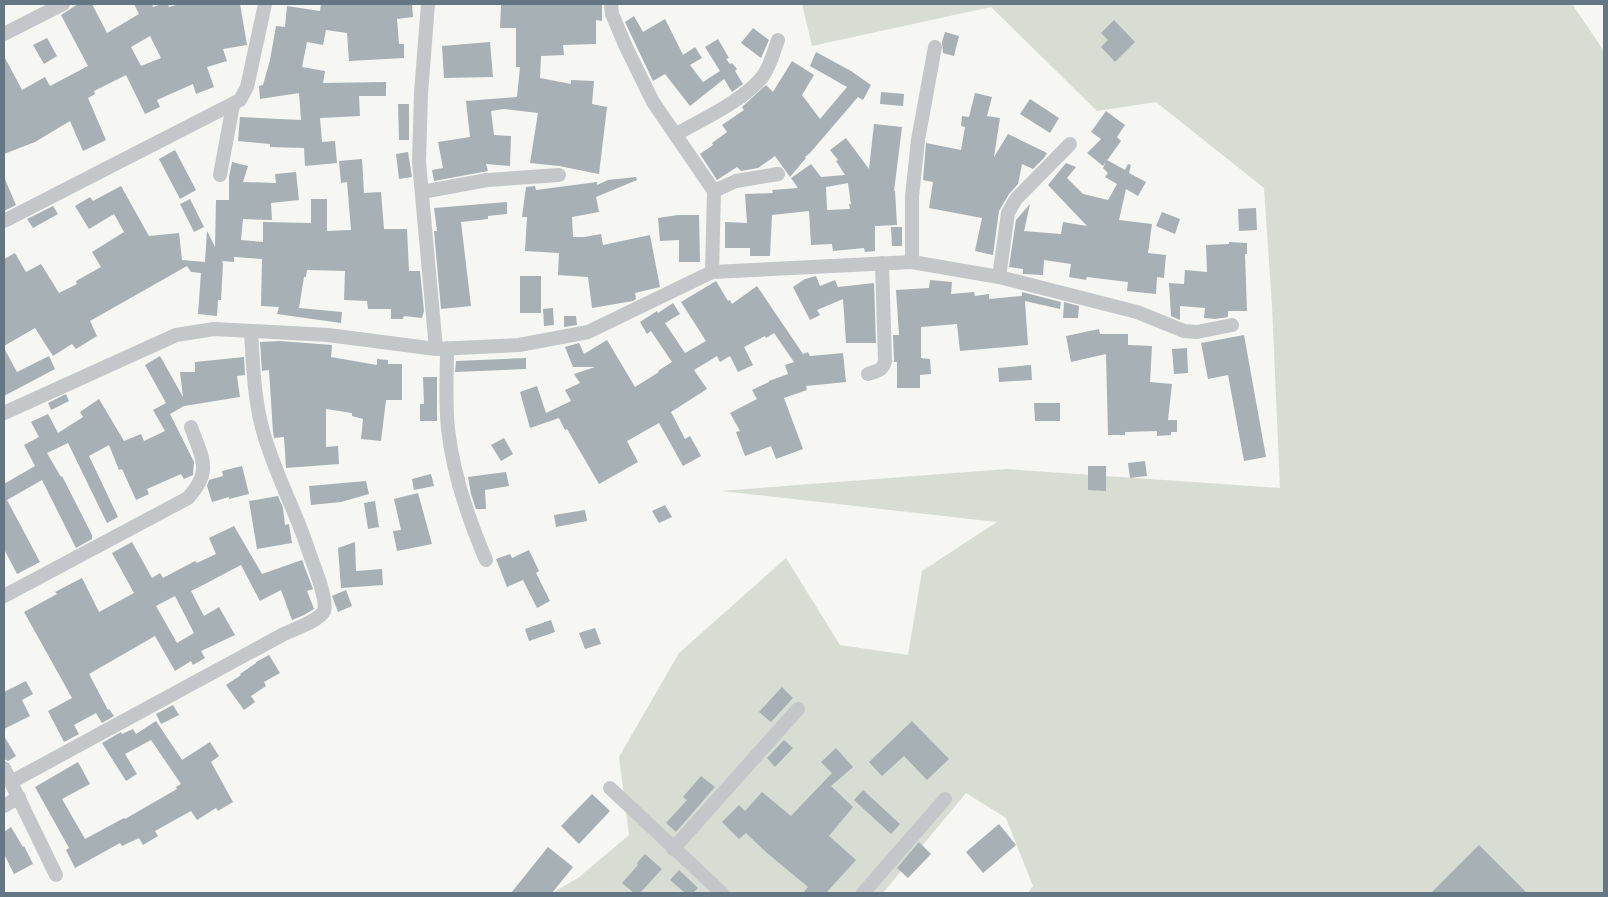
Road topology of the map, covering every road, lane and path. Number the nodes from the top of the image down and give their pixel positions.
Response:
1 (63, 4) edge
2 (265, 4) edge
3 (428, 4) edge
4 (611, 4) edge
5 (4, 34) edge
6 (778, 40) dead end
7 (935, 47) dead end
8 (233, 104) junction
9 (676, 134) junction
10 (1070, 144) dead end
11 (778, 174) dead end
12 (220, 175) dead end
13 (559, 175) dead end
14 (422, 192) junction
15 (714, 192) junction
16 (4, 221) edge
17 (912, 262) junction
18 (882, 263) junction
19 (712, 272) junction
20 (999, 276) junction
21 (1232, 325) dead end
22 (250, 332) junction
23 (441, 348) junction
24 (868, 374) dead end
25 (4, 413) edge
26 (190, 427) dead end
27 (486, 560) dead end
28 (4, 596) edge
29 (798, 709) dead end
30 (4, 768) edge
31 (11, 782) junction
32 (610, 788) dead end
33 (19, 797) junction
34 (945, 800) dead end
35 (4, 806) edge
36 (673, 848) junction
37 (56, 875) dead end
38 (722, 893) edge
39 (863, 893) edge

1 - 5 street
2 - 8 street
3 - 14 street
4 - 9 street
6 - 9 street
7 - 17 street
8 - 12 street
8 - 16 street
9 - 15 street
10 - 20 street
11 - 15 street
13 - 14 street
14 - 23 street
15 - 19 street
17 - 18 street
17 - 20 street
18 - 19 street
18 - 24 street
19 - 23 street
20 - 21 street
22 - 23 street
22 - 25 street
22 - 31 street
23 - 27 street
26 - 28 street
29 - 36 street
30 - 31 street
31 - 33 street
32 - 36 street
33 - 35 street
33 - 37 street
34 - 39 street
36 - 38 street

